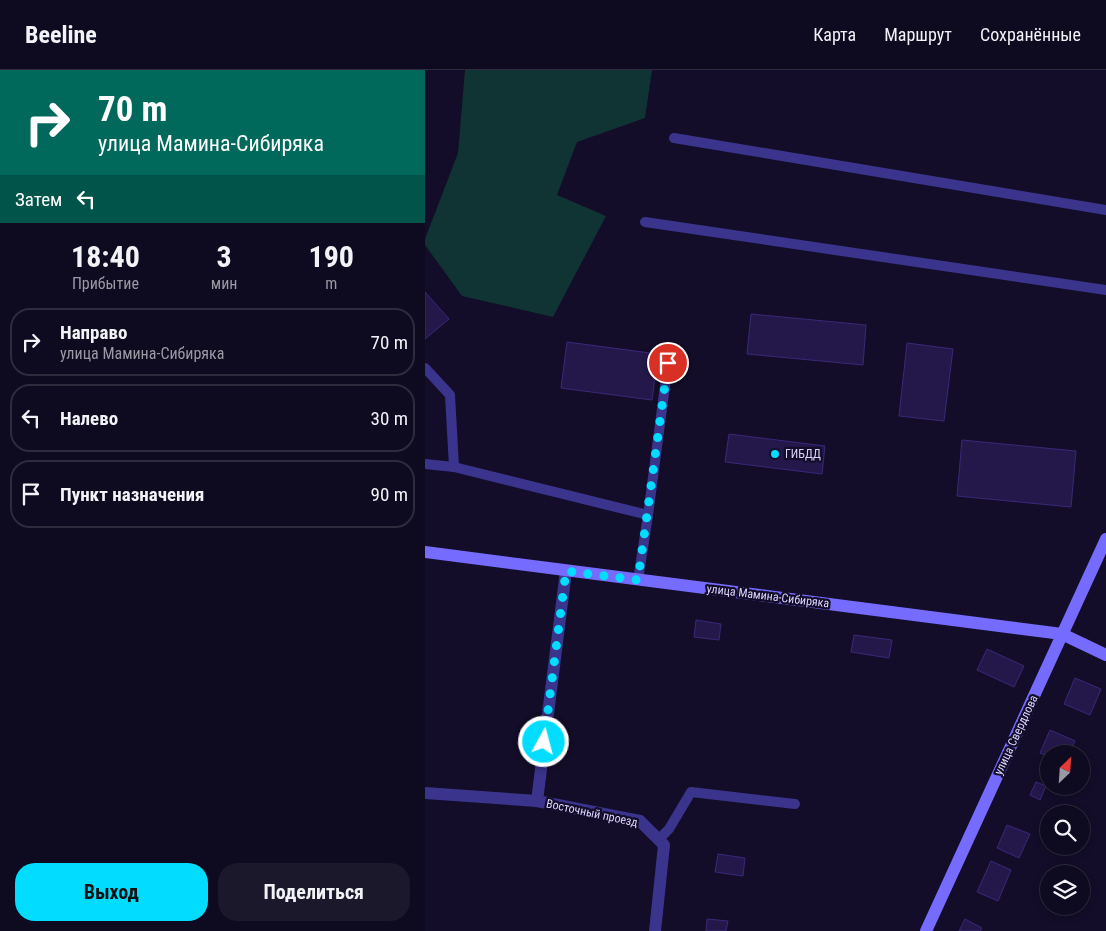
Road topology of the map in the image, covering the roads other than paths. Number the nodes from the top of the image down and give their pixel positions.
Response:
1 (673, 138) dead end
2 (1106, 210) edge
3 (645, 222) dead end
4 (1106, 290) edge
5 (668, 363) dead end
6 (425, 368) edge
7 (425, 464) edge
8 (454, 467) junction
9 (648, 515) junction
10 (1106, 539) edge
11 (425, 552) edge
12 (566, 571) junction
13 (638, 580) junction
14 (1062, 634) junction
15 (1106, 655) edge
16 (425, 793) edge
17 (537, 801) junction
18 (795, 804) dead end
19 (659, 840) junction
20 (655, 931) edge
21 (926, 931) edge

1 - 2 lane
3 - 4 lane
5 - 9 lane
6 - 8 lane
7 - 8 lane
8 - 9 lane
9 - 13 lane
10 - 14 main road, улица Свердлова
11 - 12 main road, улица Мамина-Сибиряка
12 - 13 main road, улица Мамина-Сибиряка
12 - 17 street, Восточный проезд
13 - 14 main road, улица Мамина-Сибиряка
14 - 15 main road, улица Мамина-Сибиряка
14 - 21 main road, улица Свердлова
16 - 17 street
17 - 19 street, Восточный проезд
18 - 19 lane
19 - 20 street

